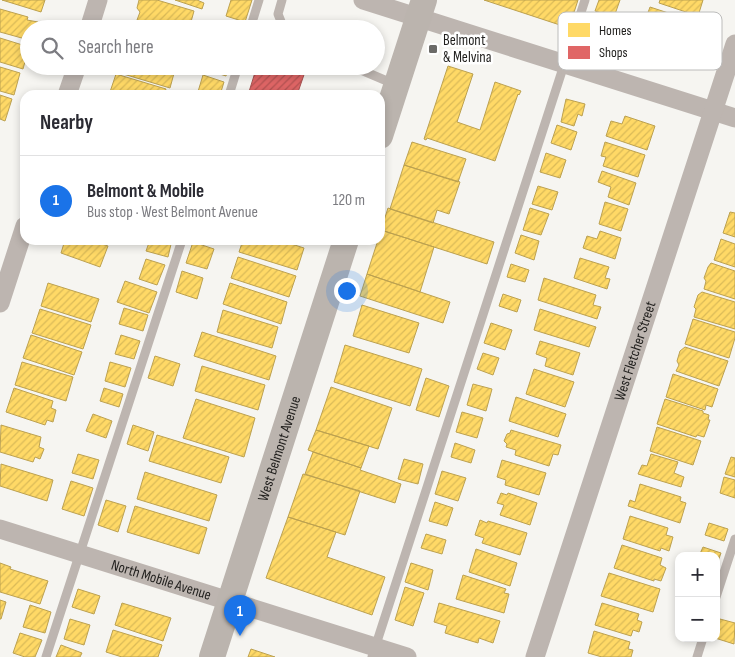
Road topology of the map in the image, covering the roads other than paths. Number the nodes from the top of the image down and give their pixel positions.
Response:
1 (98, 0) edge
2 (259, 0) edge
3 (282, 0) edge
4 (363, 0) edge
5 (585, 0) edge
6 (421, 9) edge
7 (581, 12) edge
8 (92, 20) edge
9 (253, 20) edge
10 (280, 20) edge
11 (735, 44) edge
12 (558, 62) edge
13 (562, 70) edge
14 (583, 70) edge
15 (74, 75) edge
16 (235, 75) edge
17 (373, 75) edge
18 (396, 85) junction
19 (70, 90) edge
20 (231, 90) edge
21 (713, 111) junction
22 (385, 116) edge
23 (735, 118) edge
24 (20, 241) edge
25 (180, 245) edge
26 (344, 245) edge
27 (0, 303) edge
28 (0, 529) edge
29 (735, 539) edge
30 (80, 554) junction
31 (720, 585) edge
32 (230, 600) junction
33 (702, 642) edge
34 (373, 652) edge
35 (46, 657) edge
36 (212, 657) edge
37 (407, 657) edge
38 (535, 657) edge
39 (697, 657) edge

1 - 8 street
2 - 9 lane
3 - 10 lane
4 - 6 street
5 - 7 lane
6 - 12 street
6 - 18 main road
11 - 21 street, West Fletcher Street
13 - 34 lane
14 - 21 street
15 - 19 street
16 - 20 lane
17 - 18 lane
18 - 22 main road
21 - 23 street
21 - 38 street, West Fletcher Street
24 - 27 street
25 - 30 lane
26 - 32 main road, West Belmont Avenue
28 - 30 street, North Mobile Avenue
29 - 31 lane
30 - 32 street, North Mobile Avenue
30 - 35 lane
32 - 34 street, North Mobile Avenue
32 - 36 main road, West Belmont Avenue
33 - 39 lane
34 - 37 street, North Mobile Avenue

